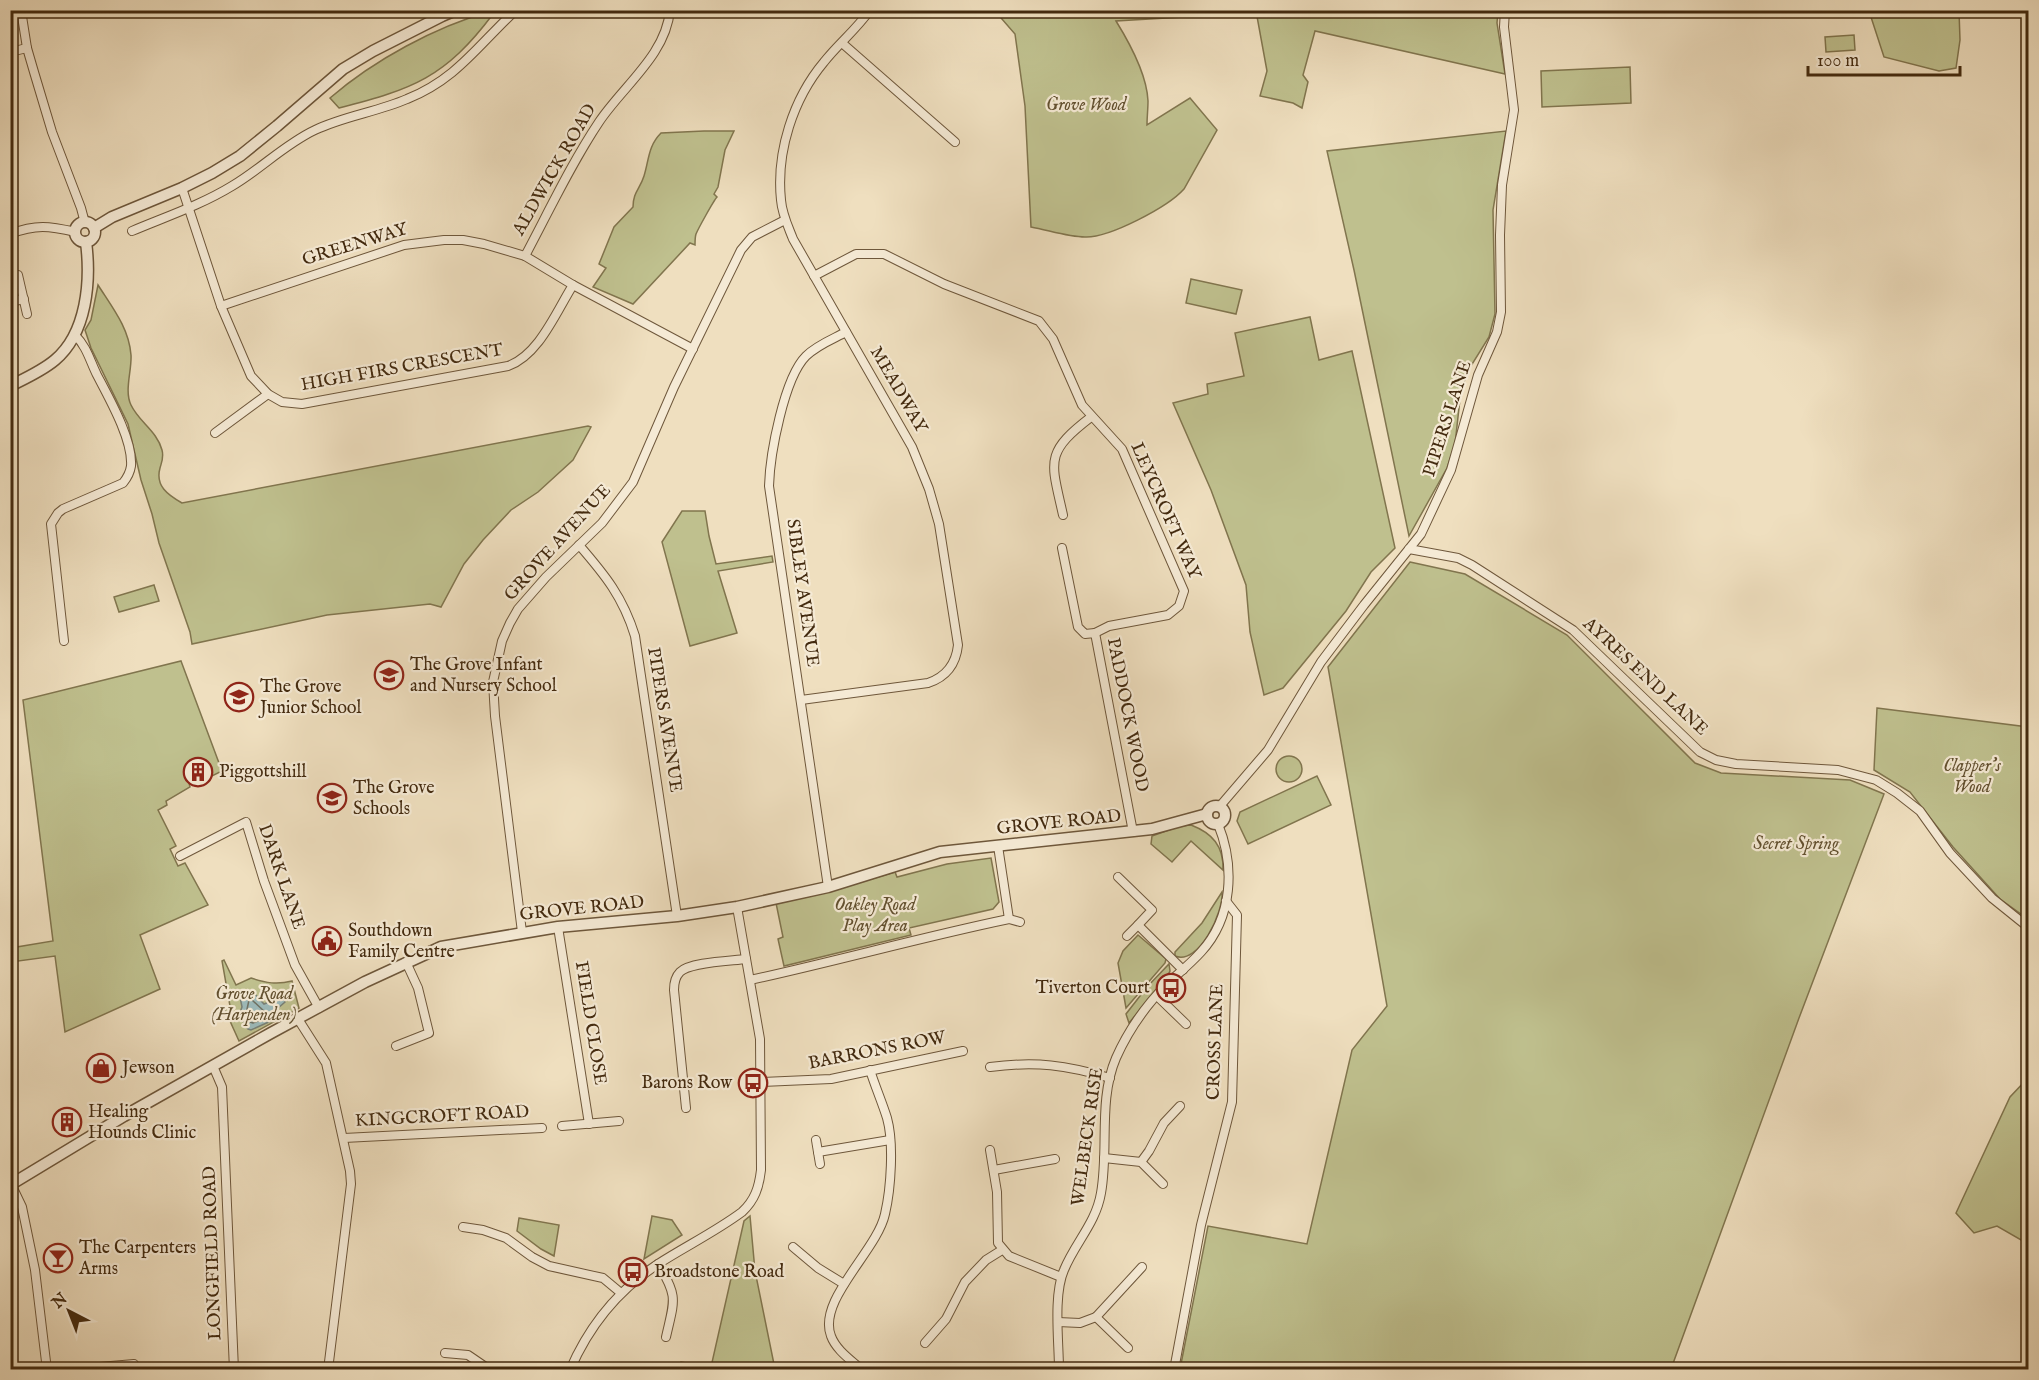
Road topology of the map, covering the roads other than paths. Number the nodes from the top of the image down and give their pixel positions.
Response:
1 (21, 10) edge
2 (456, 10) edge
3 (516, 10) edge
4 (670, 10) edge
5 (870, 10) edge
6 (1504, 10) edge
7 (842, 43) junction
8 (27, 48) junction
9 (10, 51) edge
10 (955, 142) dead end
11 (182, 188) junction
12 (189, 207) junction
13 (785, 220) junction
14 (89, 225) junction
15 (132, 231) dead end
16 (76, 232) junction
17 (10, 234) edge
18 (86, 242) junction
19 (525, 256) junction
20 (18, 274) dead end
21 (814, 276) junction
22 (573, 285) junction
23 (24, 299) junction
24 (10, 302) edge
25 (221, 306) junction
26 (27, 314) dead end
27 (846, 332) junction
28 (75, 335) junction
29 (693, 349) junction
30 (10, 386) edge
31 (268, 394) junction
32 (1091, 417) junction
33 (215, 433) dead end
34 (1064, 514) dead end
35 (579, 546) junction
36 (1062, 548) dead end
37 (1409, 549) junction
38 (1095, 633) junction
39 (64, 641) dead end
40 (801, 700) junction
41 (1220, 806) junction
42 (1206, 814) junction
43 (1218, 824) junction
44 (1133, 832) junction
45 (998, 846) junction
46 (180, 856) dead end
47 (1118, 877) dead end
48 (828, 887) junction
49 (1226, 901) junction
50 (737, 907) junction
51 (677, 916) junction
52 (1009, 919) junction
53 (1020, 922) dead end
54 (1138, 925) junction
55 (558, 927) junction
56 (2028, 927) edge
57 (522, 932) junction
58 (1127, 936) dead end
59 (746, 959) junction
60 (406, 962) junction
61 (1183, 970) junction
62 (750, 980) junction
63 (1157, 996) junction
64 (319, 1008) junction
65 (298, 1019) junction
66 (1186, 1024) dead end
67 (396, 1046) dead end
68 (963, 1051) dead end
69 (213, 1066) junction
70 (990, 1067) dead end
71 (870, 1070) junction
72 (1110, 1078) junction
73 (760, 1082) junction
74 (1180, 1106) dead end
75 (686, 1108) dead end
76 (620, 1121) dead end
77 (589, 1124) junction
78 (562, 1126) dead end
79 (542, 1128) dead end
80 (344, 1138) junction
81 (816, 1140) dead end
82 (890, 1140) junction
83 (990, 1150) dead end
84 (818, 1152) junction
85 (1104, 1158) junction
86 (1055, 1159) dead end
87 (1141, 1162) junction
88 (820, 1164) dead end
89 (994, 1170) junction
90 (11, 1183) edge
91 (1163, 1184) dead end
92 (463, 1227) dead end
93 (793, 1247) dead end
94 (1002, 1250) junction
95 (658, 1264) junction
96 (1142, 1267) dead end
97 (1061, 1277) junction
98 (844, 1284) junction
99 (621, 1293) junction
100 (1096, 1317) junction
101 (1059, 1322) junction
102 (666, 1337) dead end
103 (925, 1343) dead end
104 (1128, 1348) dead end
105 (445, 1353) dead end
106 (134, 1365) dead end
107 (47, 1370) edge
108 (65, 1370) edge
109 (234, 1370) edge
110 (328, 1370) edge
111 (490, 1370) edge
112 (570, 1370) edge
113 (862, 1370) edge
114 (1059, 1370) edge
115 (1174, 1370) edge

1 - 8 street
2 - 11 street
3 - 12 street
4 - 19 street, ALDWICK ROAD
5 - 7 street, MEADWAY
6 - 37 street, PIPERS LANE
7 - 10 street
7 - 13 street, MEADWAY
8 - 9 street
8 - 14 street
11 - 12 street
11 - 14 street
12 - 15 street
12 - 25 street
13 - 21 street, MEADWAY
13 - 29 street, GROVE AVENUE
14 - 16 street
14 - 18 street
16 - 17 street
16 - 18 street
18 - 28 street
19 - 22 street, GREENWAY
19 - 25 street, GREENWAY
20 - 23 street
21 - 27 street, MEADWAY
21 - 32 street, LEYCROFT WAY
22 - 29 street, GREENWAY
22 - 31 street, HIGH FIRS CRESCENT
23 - 24 street
23 - 26 street
25 - 31 street
27 - 40 street, SIBLEY AVENUE
27 - 40 street, MEADWAY
28 - 30 street
28 - 39 street
29 - 35 street, GROVE AVENUE
31 - 33 street
32 - 34 street
32 - 38 street, LEYCROFT WAY
35 - 51 street, PIPERS AVENUE
35 - 57 street, GROVE AVENUE
36 - 38 street, PADDOCK WOOD
37 - 41 street, PIPERS LANE
37 - 56 street, AYRES END LANE
38 - 44 street, PADDOCK WOOD
40 - 48 street, SIBLEY AVENUE
41 - 42 street, GROVE ROAD
41 - 43 street
42 - 43 street
42 - 44 street, GROVE ROAD
43 - 49 street, CROSS LANE
44 - 45 street, GROVE ROAD
45 - 48 street, GROVE ROAD
45 - 52 street
46 - 64 street, DARK LANE
47 - 54 street
48 - 50 street, GROVE ROAD
49 - 61 street, WELBECK RISE
49 - 115 street, CROSS LANE
50 - 51 street, GROVE ROAD
50 - 59 street
51 - 55 street, GROVE ROAD
52 - 53 street
52 - 62 street
54 - 58 street
54 - 61 street
55 - 57 street, GROVE ROAD
55 - 77 street, FIELD CLOSE
57 - 60 street, GROVE ROAD
59 - 62 street
59 - 75 street
60 - 64 street, GROVE ROAD
60 - 67 street
61 - 63 street, WELBECK RISE
62 - 73 street
63 - 66 street
63 - 72 street, WELBECK RISE
64 - 65 street, GROVE ROAD
65 - 69 street, GROVE ROAD
65 - 80 street
68 - 71 street, BARRONS ROW
69 - 90 street, GROVE ROAD
69 - 109 street, LONGFIELD ROAD
70 - 72 street
71 - 73 street, BARRONS ROW
71 - 82 street
72 - 85 street, WELBECK RISE
73 - 95 street
74 - 87 street
76 - 77 street
77 - 78 street
79 - 80 street, KINGCROFT ROAD
80 - 110 street
81 - 84 street
82 - 84 street
82 - 98 street
83 - 89 street
84 - 88 street
85 - 87 street
85 - 97 street, WELBECK RISE
86 - 89 street
87 - 91 street
89 - 94 street
90 - 107 street
92 - 99 street
93 - 98 street
94 - 97 street
94 - 103 street
95 - 99 street
95 - 102 street
96 - 100 street
97 - 101 street, WELBECK RISE
98 - 113 street
99 - 112 street
100 - 101 street
100 - 104 street
101 - 114 street, WELBECK RISE
105 - 111 street
106 - 108 street

